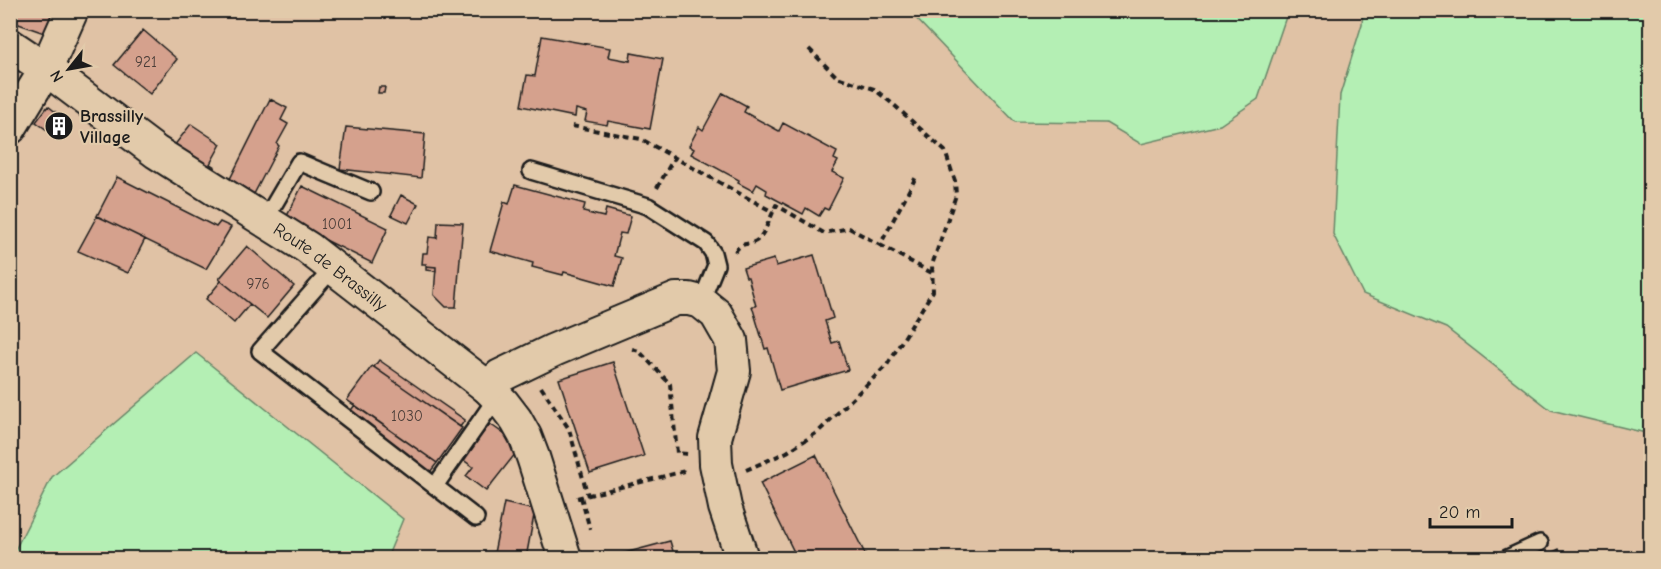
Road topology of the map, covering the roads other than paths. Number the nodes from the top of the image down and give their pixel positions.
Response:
1 (72, 10) edge
2 (10, 45) edge
3 (46, 69) junction
4 (10, 128) edge
5 (531, 171) dead end
6 (371, 192) dead end
7 (265, 220) junction
8 (334, 267) junction
9 (701, 302) junction
10 (492, 392) junction
11 (435, 486) junction
12 (476, 518) dead end
13 (1540, 543) dead end
14 (565, 558) edge
15 (742, 558) edge
16 (1507, 558) edge

1 - 3 street
2 - 3 street, Route de Brassilly
3 - 4 street
3 - 7 street, Route de Brassilly
5 - 9 lane
6 - 7 lane
7 - 8 street, Route de Brassilly
8 - 10 street, Route de Brassilly
8 - 11 lane
9 - 10 street
9 - 15 street
10 - 11 lane
10 - 14 street, Route de Brassilly
11 - 12 lane
13 - 16 lane

